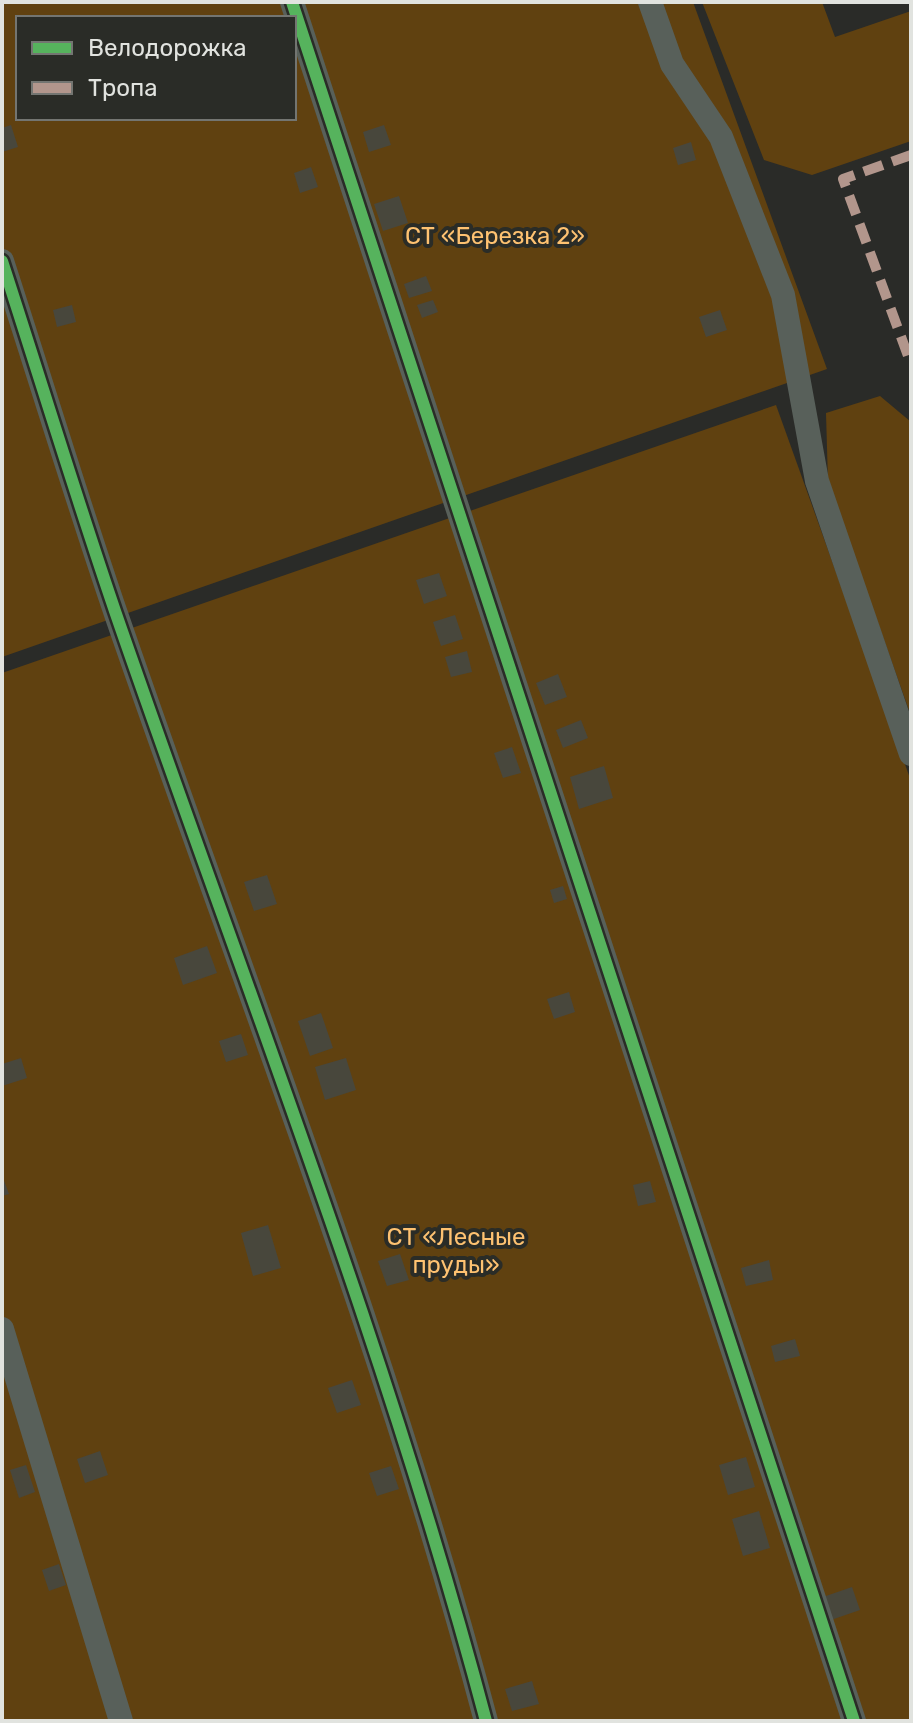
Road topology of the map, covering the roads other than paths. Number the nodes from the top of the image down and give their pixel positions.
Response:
1 (292, 2) edge
2 (650, 2) edge
3 (2, 261) edge
4 (911, 754) edge
5 (2, 1329) edge
6 (121, 1721) edge
7 (486, 1721) edge
8 (854, 1721) edge

1 - 8 street
2 - 4 street
3 - 7 street
5 - 6 street

